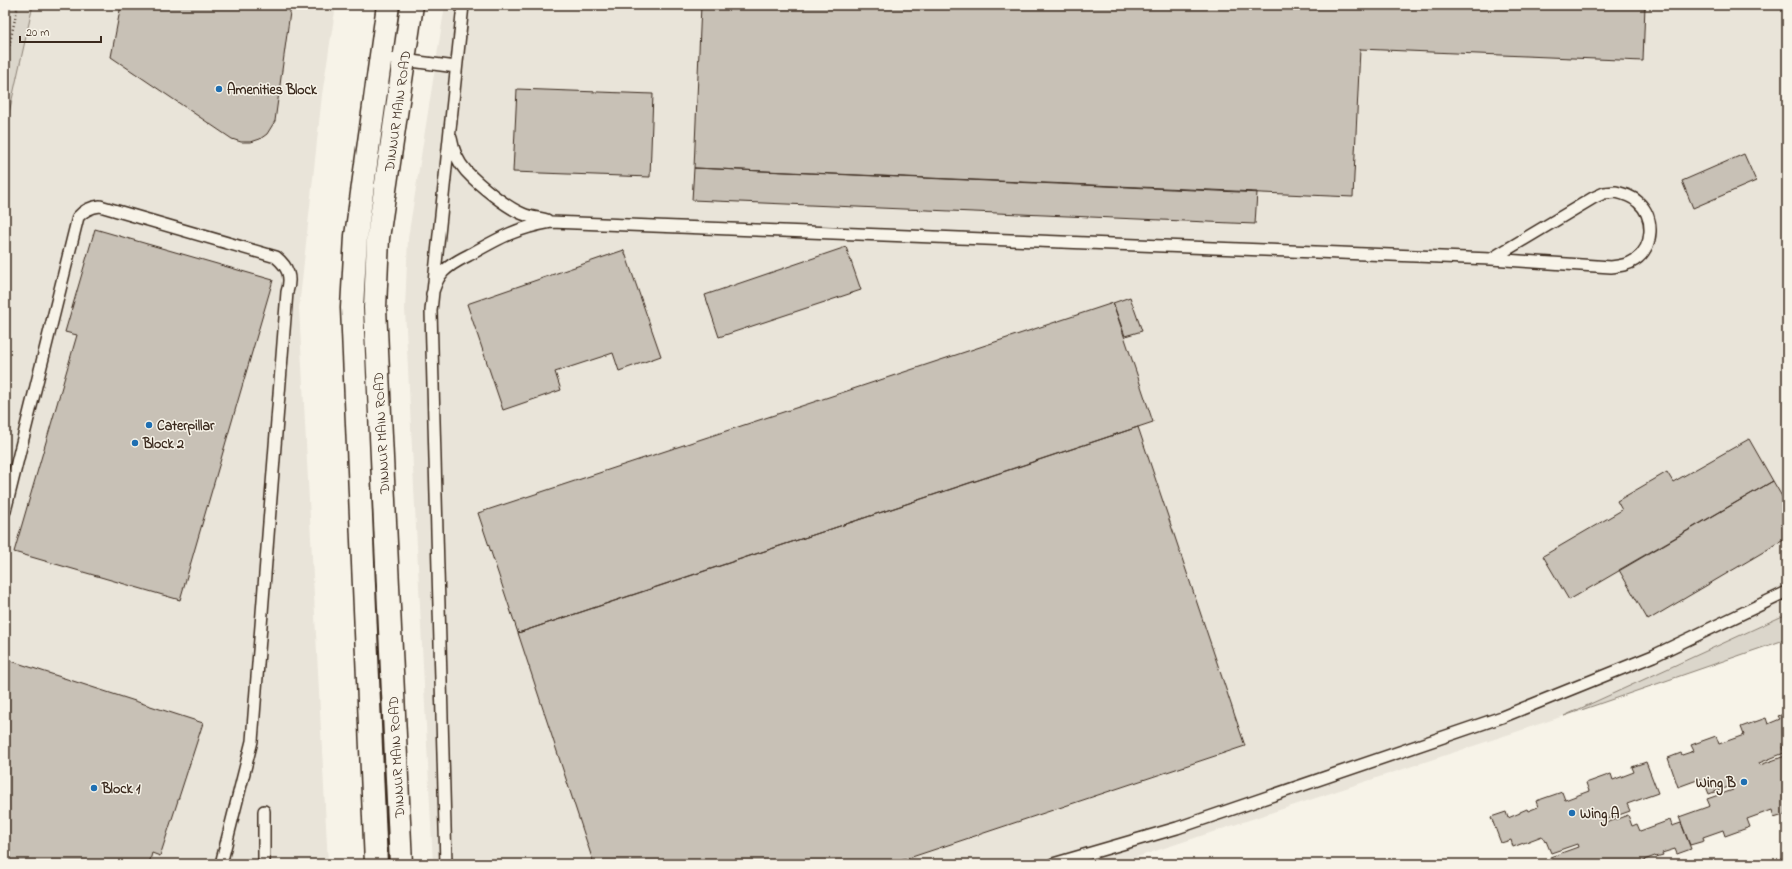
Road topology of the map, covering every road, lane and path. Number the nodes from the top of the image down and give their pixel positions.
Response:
1 (18, 5) edge
2 (388, 5) edge
3 (412, 5) edge
4 (463, 5) edge
5 (381, 57) junction
6 (404, 60) junction
7 (5, 65) edge
8 (456, 67) junction
9 (450, 130) junction
10 (551, 222) junction
11 (1491, 260) junction
12 (432, 294) junction
13 (5, 511) edge
14 (1787, 592) edge
15 (264, 811) dead end
16 (221, 864) edge
17 (264, 864) edge
18 (376, 864) edge
19 (401, 864) edge
20 (446, 864) edge
21 (1053, 864) edge

1 - 7 path
2 - 5 street, DINNUR MAIN ROAD
3 - 6 street, DINNUR MAIN ROAD
4 - 8 lane
5 - 6 lane
5 - 18 street, DINNUR MAIN ROAD
6 - 8 lane
6 - 19 street, DINNUR MAIN ROAD
8 - 9 lane
9 - 10 lane
9 - 12 lane
10 - 11 lane
10 - 12 lane
11 - 11 lane
12 - 20 lane
13 - 16 lane
14 - 21 lane
15 - 17 lane

